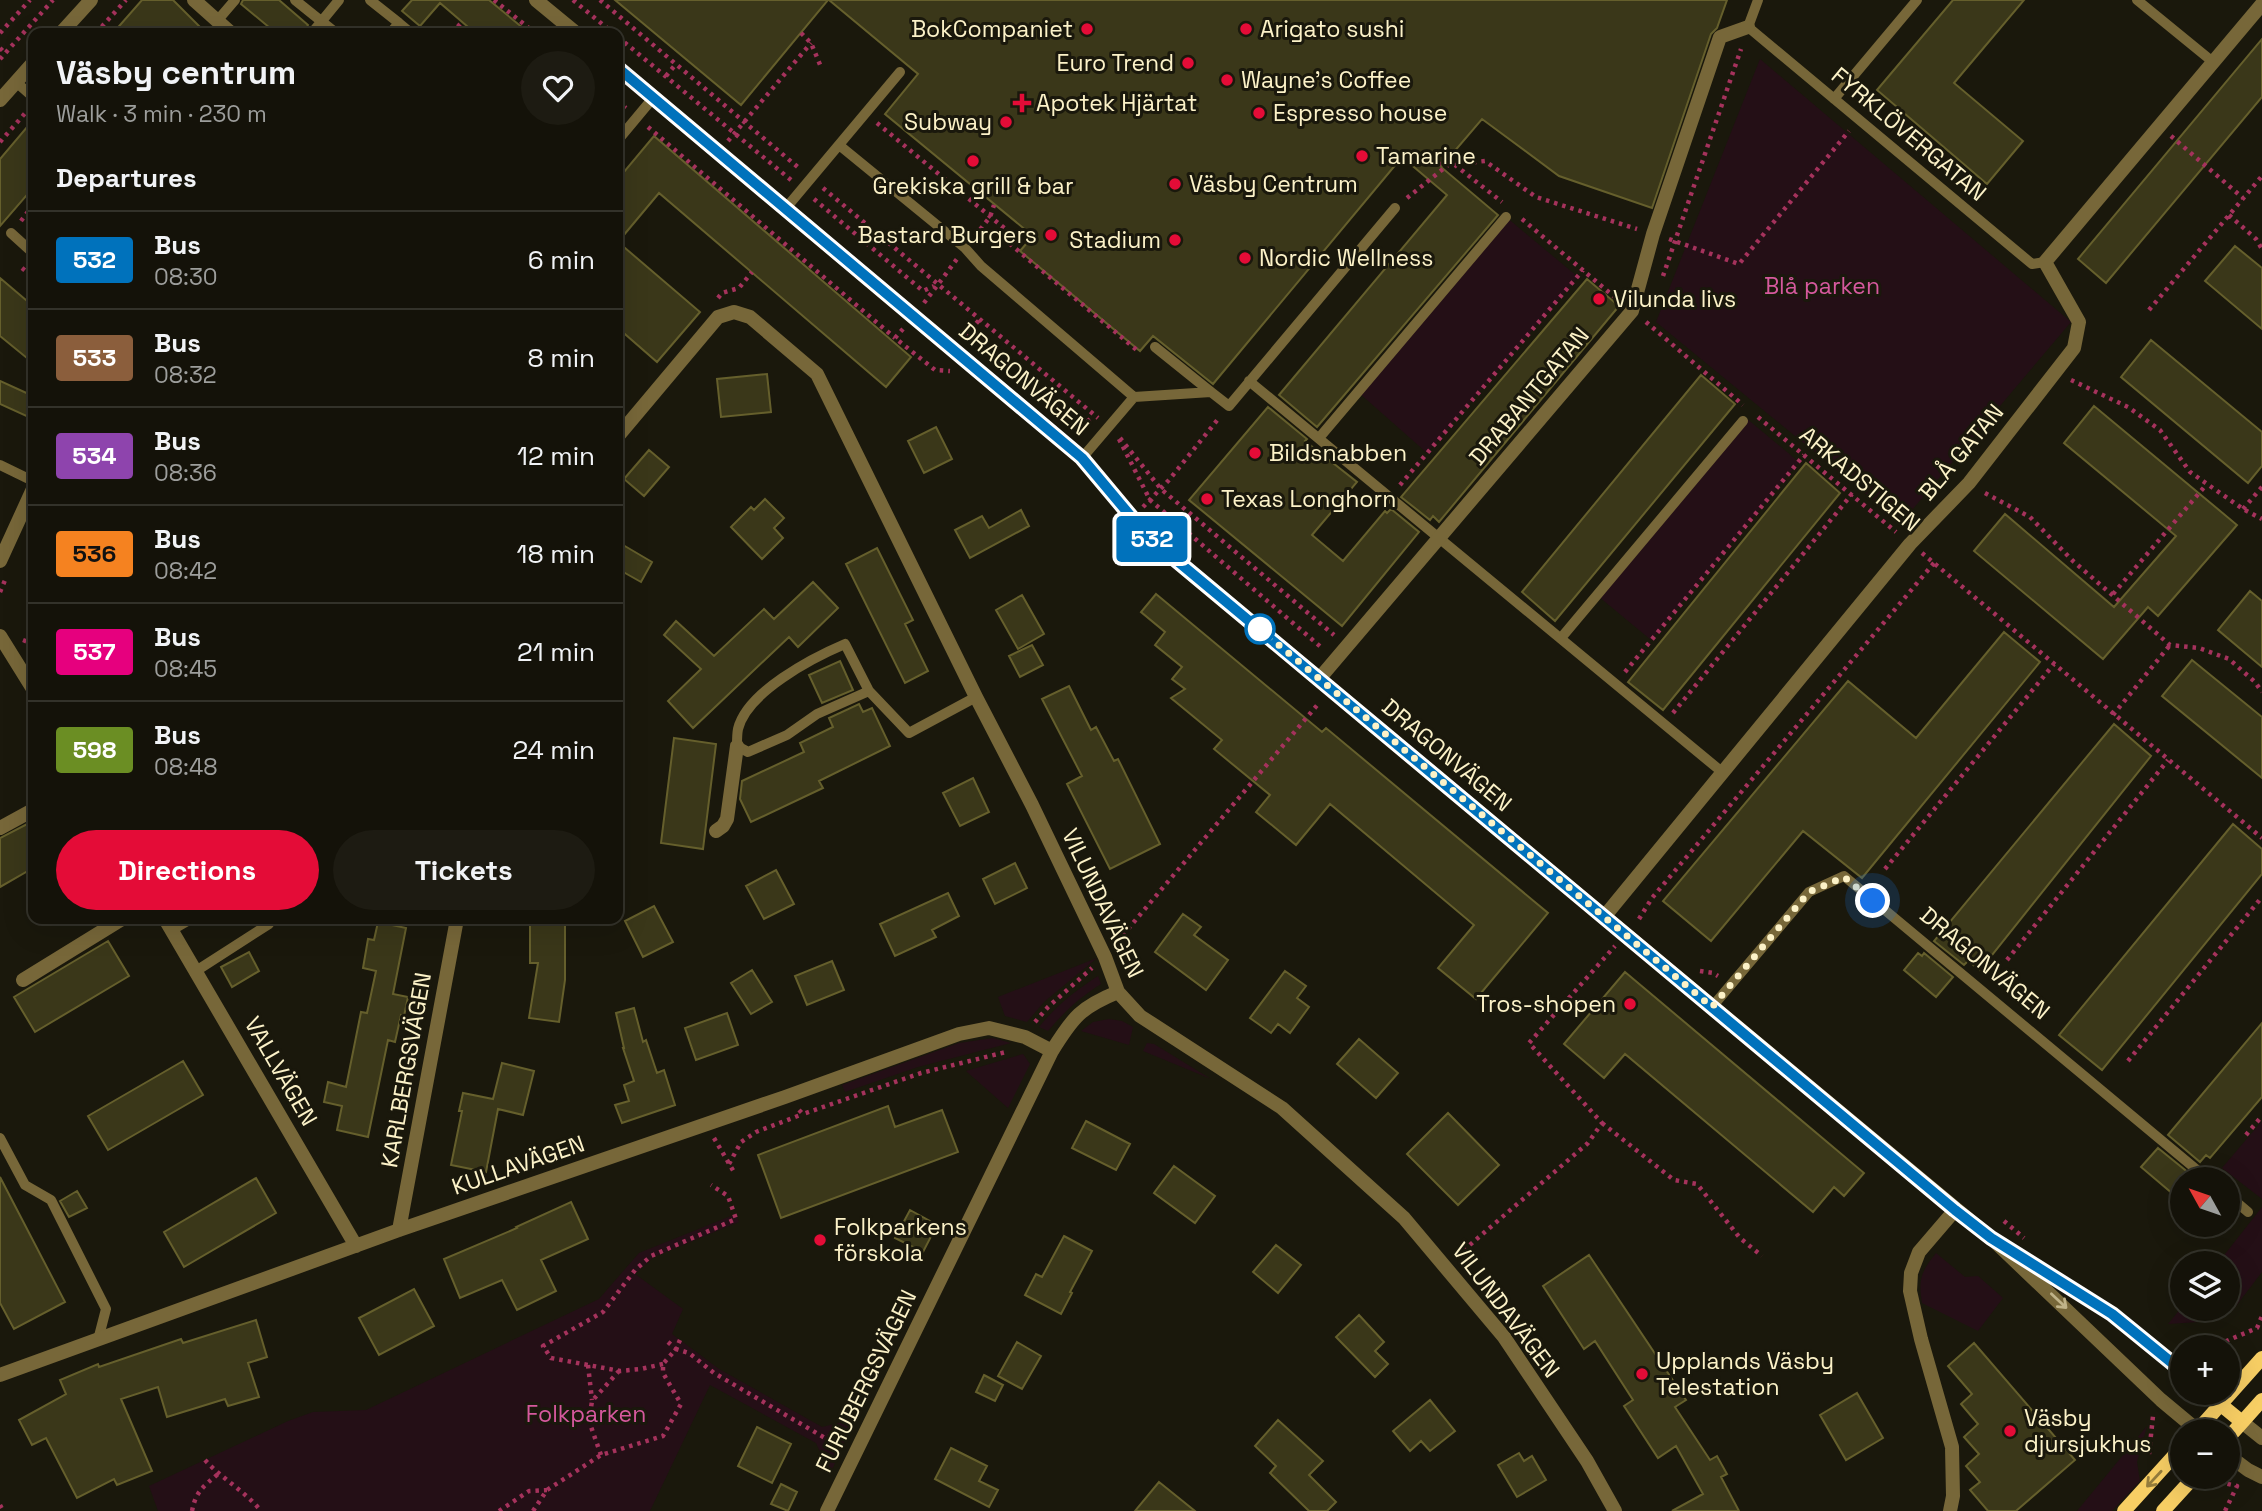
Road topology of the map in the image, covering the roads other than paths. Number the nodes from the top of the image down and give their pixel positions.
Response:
1 (91, 0) edge
2 (194, 0) edge
3 (235, 0) edge
4 (295, 0) edge
5 (339, 0) edge
6 (370, 0) edge
7 (536, 0) edge
8 (1758, 0) edge
9 (1917, 0) edge
10 (2137, 0) edge
11 (2262, 4) edge
12 (217, 21) junction
13 (321, 22) junction
14 (398, 23) junction
15 (1748, 27) junction
16 (66, 28) edge
17 (225, 28) edge
18 (316, 28) edge
19 (329, 28) edge
20 (394, 28) edge
21 (404, 28) edge
22 (570, 28) edge
23 (2213, 62) junction
24 (28, 69) edge
25 (623, 72) edge
26 (900, 72) dead end
27 (16, 82) junction
28 (28, 93) edge
29 (653, 98) junction
30 (1834, 99) junction
31 (0, 100) edge
32 (623, 134) edge
33 (839, 145) junction
34 (786, 208) junction
35 (1395, 208) road end
36 (1509, 214) road end
37 (11, 233) dead end
38 (28, 248) edge
39 (2045, 262) junction
40 (1155, 347) dead end
41 (1249, 381) junction
42 (1211, 392) junction
43 (1134, 397) junction
44 (1743, 421) dead end
45 (623, 430) edge
46 (1319, 438) junction
47 (1082, 458) junction
48 (0, 465) edge
49 (28, 479) edge
50 (28, 500) edge
51 (1439, 537) junction
52 (0, 561) edge
53 (0, 636) edge
54 (1561, 638) junction
55 (1319, 679) junction
56 (28, 681) edge
57 (869, 691) junction
58 (976, 697) junction
59 (737, 746) junction
60 (1722, 772) junction
61 (28, 813) edge
62 (0, 828) edge
63 (716, 831) dead end
64 (1604, 917) junction
65 (114, 924) edge
66 (269, 924) dead end
67 (456, 924) edge
68 (169, 925) edge
69 (196, 971) junction
70 (23, 980) dead end
71 (1118, 992) junction
72 (1712, 1007) junction
73 (1052, 1051) junction
74 (0, 1138) edge
75 (2193, 1167) edge
76 (2240, 1205) edge
77 (1955, 1210) junction
78 (2248, 1212) dead end
79 (399, 1230) junction
80 (1991, 1238) junction
81 (356, 1246) junction
82 (98, 1340) junction
83 (2262, 1358) edge
84 (2170, 1361) edge
85 (0, 1375) edge
86 (2240, 1382) edge
87 (2262, 1400) edge
88 (2219, 1405) edge
89 (2221, 1405) edge
90 (2183, 1419) edge
91 (2207, 1419) edge
92 (2242, 1422) junction
93 (2240, 1424) edge
94 (2262, 1438) edge
95 (2170, 1460) edge
96 (2240, 1464) edge
97 (2262, 1477) edge
98 (2183, 1489) edge
99 (827, 1511) edge
100 (1615, 1511) edge
101 (1950, 1511) edge
102 (2124, 1511) edge
103 (2163, 1511) edge

1 - 16 street
2 - 12 street
3 - 12 lane
4 - 13 lane
5 - 13 lane
6 - 14 lane
7 - 22 street
8 - 15 lane
9 - 30 lane
10 - 23 lane
11 - 23 street
12 - 17 street
13 - 18 lane
13 - 19 lane
14 - 20 lane
14 - 21 lane
15 - 30 lane, FYRKLÖVERGATAN
15 - 51 street, DRABANTGATAN
23 - 39 street
24 - 27 street
25 - 29 street, DRAGONVÄGEN
26 - 33 lane
27 - 28 lane
27 - 31 street
29 - 32 lane
29 - 34 street, DRAGONVÄGEN
30 - 39 lane, FYRKLÖVERGATAN
33 - 34 lane
33 - 43 lane
34 - 47 street, DRAGONVÄGEN
35 - 41 lane
36 - 46 lane
37 - 38 lane
39 - 60 street, BLÅ GATAN
40 - 42 lane
41 - 42 lane
41 - 46 lane
42 - 43 lane
43 - 47 lane
44 - 54 lane
45 - 58 street, VILUNDAVÄGEN
46 - 51 lane
47 - 55 street, DRAGONVÄGEN
48 - 49 lane
50 - 52 street
51 - 54 lane
51 - 55 street, DRABANTGATAN
53 - 56 street
54 - 60 lane
55 - 64 street, DRAGONVÄGEN
57 - 58 lane
57 - 59 lane
57 - 59 lane
58 - 71 street, VILUNDAVÄGEN
59 - 63 street
60 - 64 street, BLÅ GATAN
61 - 62 street
64 - 72 street, DRAGONVÄGEN
65 - 70 street
66 - 69 lane
67 - 79 street, KARLBERGSVÄGEN
68 - 69 street, VALLVÄGEN
69 - 81 street, VALLVÄGEN
71 - 73 street, FURUBERGSVÄGEN
71 - 100 street, VILUNDAVÄGEN
72 - 75 lane, DRAGONVÄGEN
72 - 77 street, DRAGONVÄGEN
73 - 79 street, KULLAVÄGEN
73 - 99 street, FURUBERGSVÄGEN
74 - 82 lane
76 - 78 lane
77 - 80 street, DRAGONVÄGEN
77 - 101 street
79 - 81 street, KULLAVÄGEN
80 - 84 street, DRAGONVÄGEN
80 -> 90 street, DRAGONVÄGEN
81 - 82 street, KULLAVÄGEN
82 - 85 street, KULLAVÄGEN
83 - 86 main road
87 - 92 main road
88 - 91 main road
89 - 92 main road
92 - 93 main road
92 - 94 street
95 -> 102 main road
96 - 97 street
98 - 103 main road

